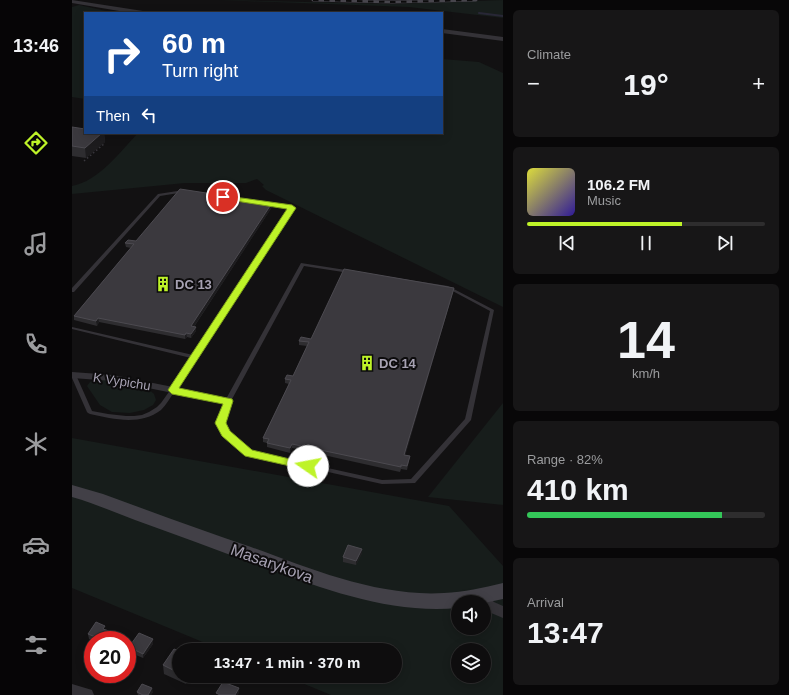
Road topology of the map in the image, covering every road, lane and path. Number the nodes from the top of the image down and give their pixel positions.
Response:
1 (72, 1) edge
2 (137, 12) edge
3 (443, 31) edge
4 (503, 39) edge
5 (103, 140) edge
6 (84, 161) dead end
7 (189, 192) edge
8 (262, 203) edge
9 (72, 291) edge
10 (72, 328) edge
11 (194, 357) junction
12 (72, 375) edge
13 (172, 390) junction
14 (228, 401) junction
15 (72, 491) edge
16 (503, 591) edge
17 (488, 595) edge
18 (451, 601) edge
19 (491, 607) edge
20 (503, 612) edge
21 (72, 691) edge
22 (87, 695) edge

1 - 2 street
3 - 4 street
5 - 6 path
7 - 9 lane
8 - 11 lane
10 - 11 lane
11 - 13 lane
12 - 13 street, K Vypichu
12 - 13 lane
13 - 14 lane
14 - 14 lane
15 - 18 main road, Masarykova
16 - 17 main road, Masarykova
19 - 20 street
21 - 22 street

